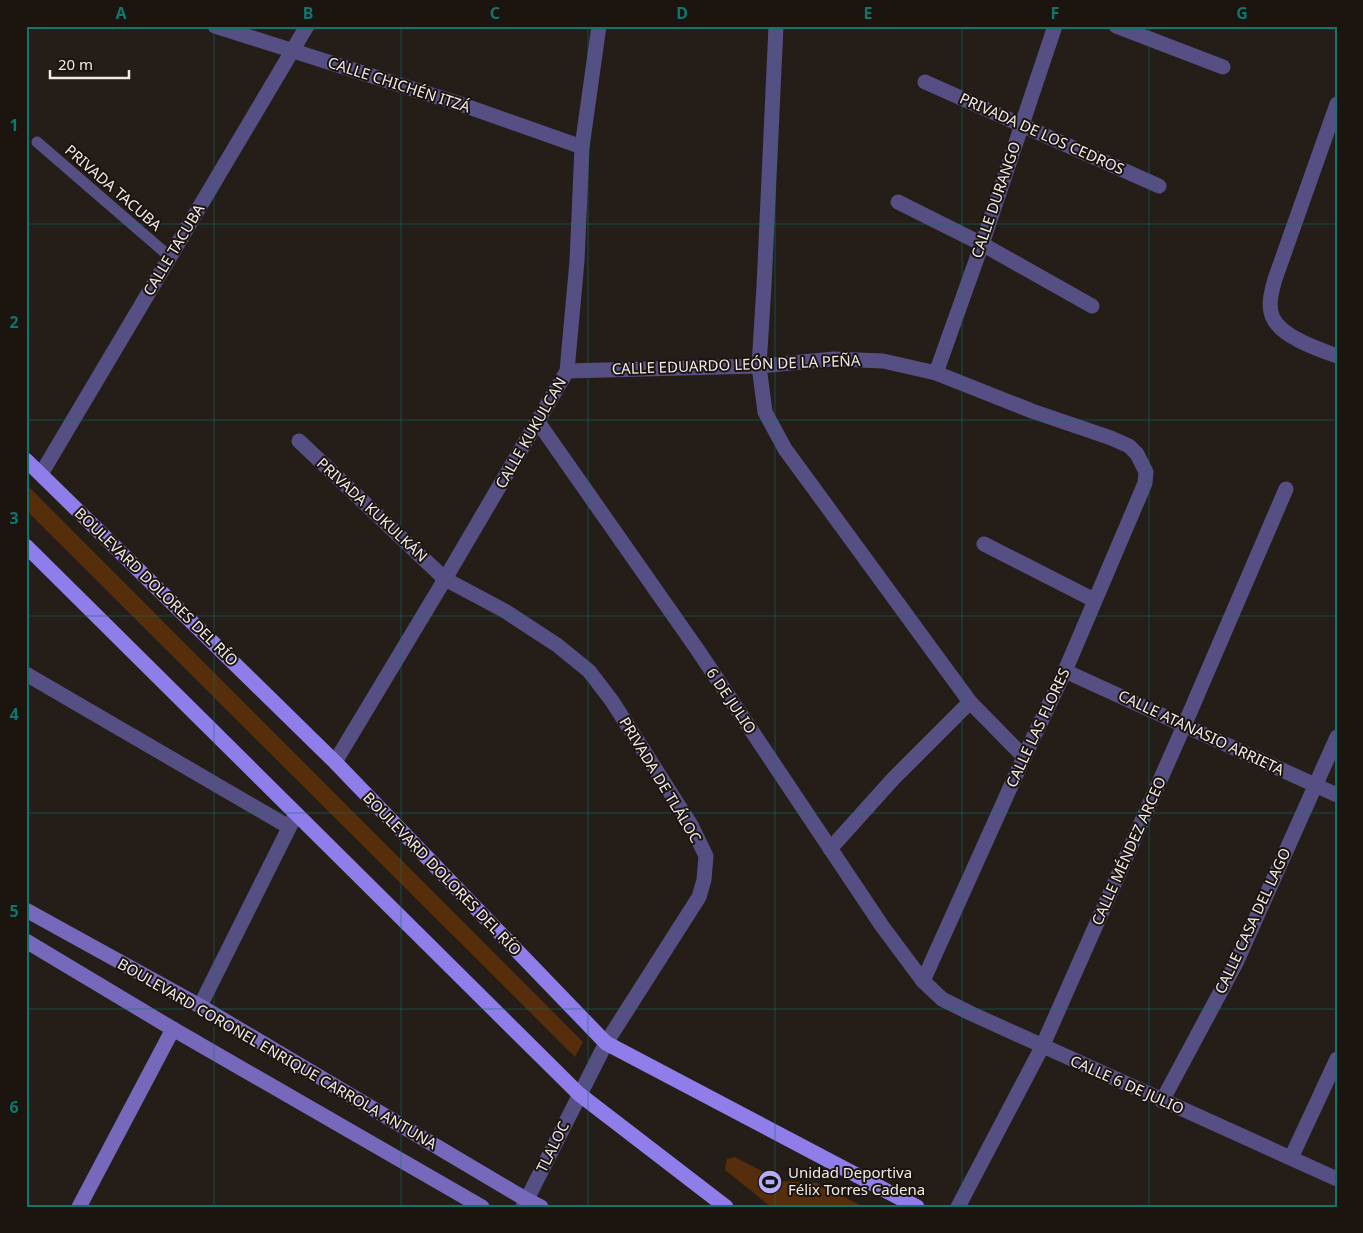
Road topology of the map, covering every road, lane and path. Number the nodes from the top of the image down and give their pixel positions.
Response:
1 (215, 26) edge
2 (307, 26) edge
3 (776, 26) edge
4 (1055, 26) edge
5 (1116, 26) edge
6 (599, 29) edge
7 (293, 50) junction
8 (1223, 67) dead end
9 (925, 82) dead end
10 (1337, 104) edge
11 (1022, 125) junction
12 (37, 142) dead end
13 (582, 147) junction
14 (1159, 186) dead end
15 (898, 202) dead end
16 (982, 244) junction
17 (170, 257) junction
18 (1092, 306) dead end
19 (1337, 356) edge
20 (759, 366) junction
21 (567, 371) junction
22 (936, 373) junction
23 (538, 422) junction
24 (299, 441) dead end
25 (26, 460) edge
26 (1146, 472) joint
27 (41, 474) junction
28 (1286, 488) dead end
29 (984, 544) dead end
30 (26, 546) edge
31 (445, 579) junction
32 (1094, 600) junction
33 (1065, 672) junction
34 (26, 674) edge
35 (970, 702) junction
36 (1184, 726) junction
37 (1337, 737) edge
38 (1024, 757) junction
39 (335, 762) junction
40 (1315, 786) junction
41 (1337, 795) edge
42 (297, 812) junction
43 (290, 827) junction
44 (830, 849) junction
45 (26, 910) edge
46 (26, 941) edge
47 (923, 981) junction
48 (200, 1006) junction
49 (173, 1029) junction
50 (606, 1043) junction
51 (1042, 1047) junction
52 (1337, 1059) edge
53 (579, 1094) junction
54 (1162, 1101) junction
55 (1291, 1158) junction
56 (1337, 1178) edge
57 (525, 1203) edge
58 (79, 1207) edge
59 (482, 1207) edge
60 (541, 1207) edge
61 (726, 1207) edge
62 (917, 1207) edge
63 (958, 1207) edge

1 - 7 street, CALLE CHICHÉN ITZÁ
2 - 7 street, CALLE TACUBA
3 - 20 street
4 - 11 street, CALLE DURANGO
5 - 8 street
6 - 13 street, CALLE KUKULCAN
7 - 13 street, CALLE CHICHÉN ITZÁ
7 - 17 street, CALLE TACUBA
9 - 11 street, PRIVADA DE LOS CEDROS
10 - 19 street
11 - 14 street, PRIVADA DE LOS CEDROS
11 - 16 street, CALLE DURANGO
12 - 17 lane, PRIVADA TACUBA
13 - 21 street, CALLE KUKULCAN
15 - 16 street
16 - 18 street
16 - 22 street, CALLE DURANGO
17 - 27 street, CALLE TACUBA
20 - 21 street, CALLE EDUARDO LEÓN DE LA PEÑA
20 - 22 street, CALLE EDUARDO LEÓN DE LA PEÑA
20 - 35 street
21 - 23 street, CALLE KUKULCAN
22 - 26 street, CALLE EDUARDO LEÓN DE LA PEÑA
23 - 31 street, CALLE KUKULCAN
23 - 44 street, 6 DE JULIO
24 - 31 street, PRIVADA KUKULKÁN
25 - 27 main road, BOULEVARD DOLORES DEL RÍO
26 - 32 street, CALLE LAS FLORES
27 - 39 main road, BOULEVARD DOLORES DEL RÍO
28 - 36 street, CALLE MÉNDEZ ARCEO
29 - 32 street
30 - 42 main road
31 - 39 street, CALLE KUKULCAN
31 - 50 street, PRIVADA DE TLÁLOC
32 - 33 street, CALLE LAS FLORES
33 - 36 street, CALLE ATANASIO ARRIETA
33 - 38 street, CALLE LAS FLORES
34 - 43 street
35 - 38 street
35 - 44 street
36 - 40 street, CALLE ATANASIO ARRIETA
36 - 51 street, CALLE MÉNDEZ ARCEO
37 - 40 street, CALLE CASA DEL LAGO
38 - 47 street, CALLE LAS FLORES
39 - 50 main road, BOULEVARD DOLORES DEL RÍO
40 - 41 street, CALLE ATANASIO ARRIETA
40 - 54 street, CALLE CASA DEL LAGO
42 - 43 street
42 - 53 main road
43 - 48 street
44 - 47 street, 6 DE JULIO
45 - 48 main road, BOULEVARD CORONEL ENRIQUE CARROLA ANTUNA
46 - 49 main road, BOULEVARD CORONEL ENRIQUE CARROLA ANTUNA
47 - 51 street, CALLE 6 DE JULIO
48 - 57 main road, BOULEVARD CORONEL ENRIQUE CARROLA ANTUNA
49 - 58 main road
49 - 59 main road, BOULEVARD CORONEL ENRIQUE CARROLA ANTUNA
50 - 53 street, PRIVADA DE TLÁLOC
50 - 62 main road, BOULEVARD DOLORES DEL RÍO
51 - 54 street, CALLE 6 DE JULIO
51 - 63 street, CALLE MÉNDEZ ARCEO
52 - 55 street
53 - 57 street, TLALOC
53 - 61 main road
54 - 55 street, CALLE 6 DE JULIO
55 - 56 street, CALLE 6 DE JULIO
57 - 60 main road, BOULEVARD CORONEL ENRIQUE CARROLA ANTUNA

